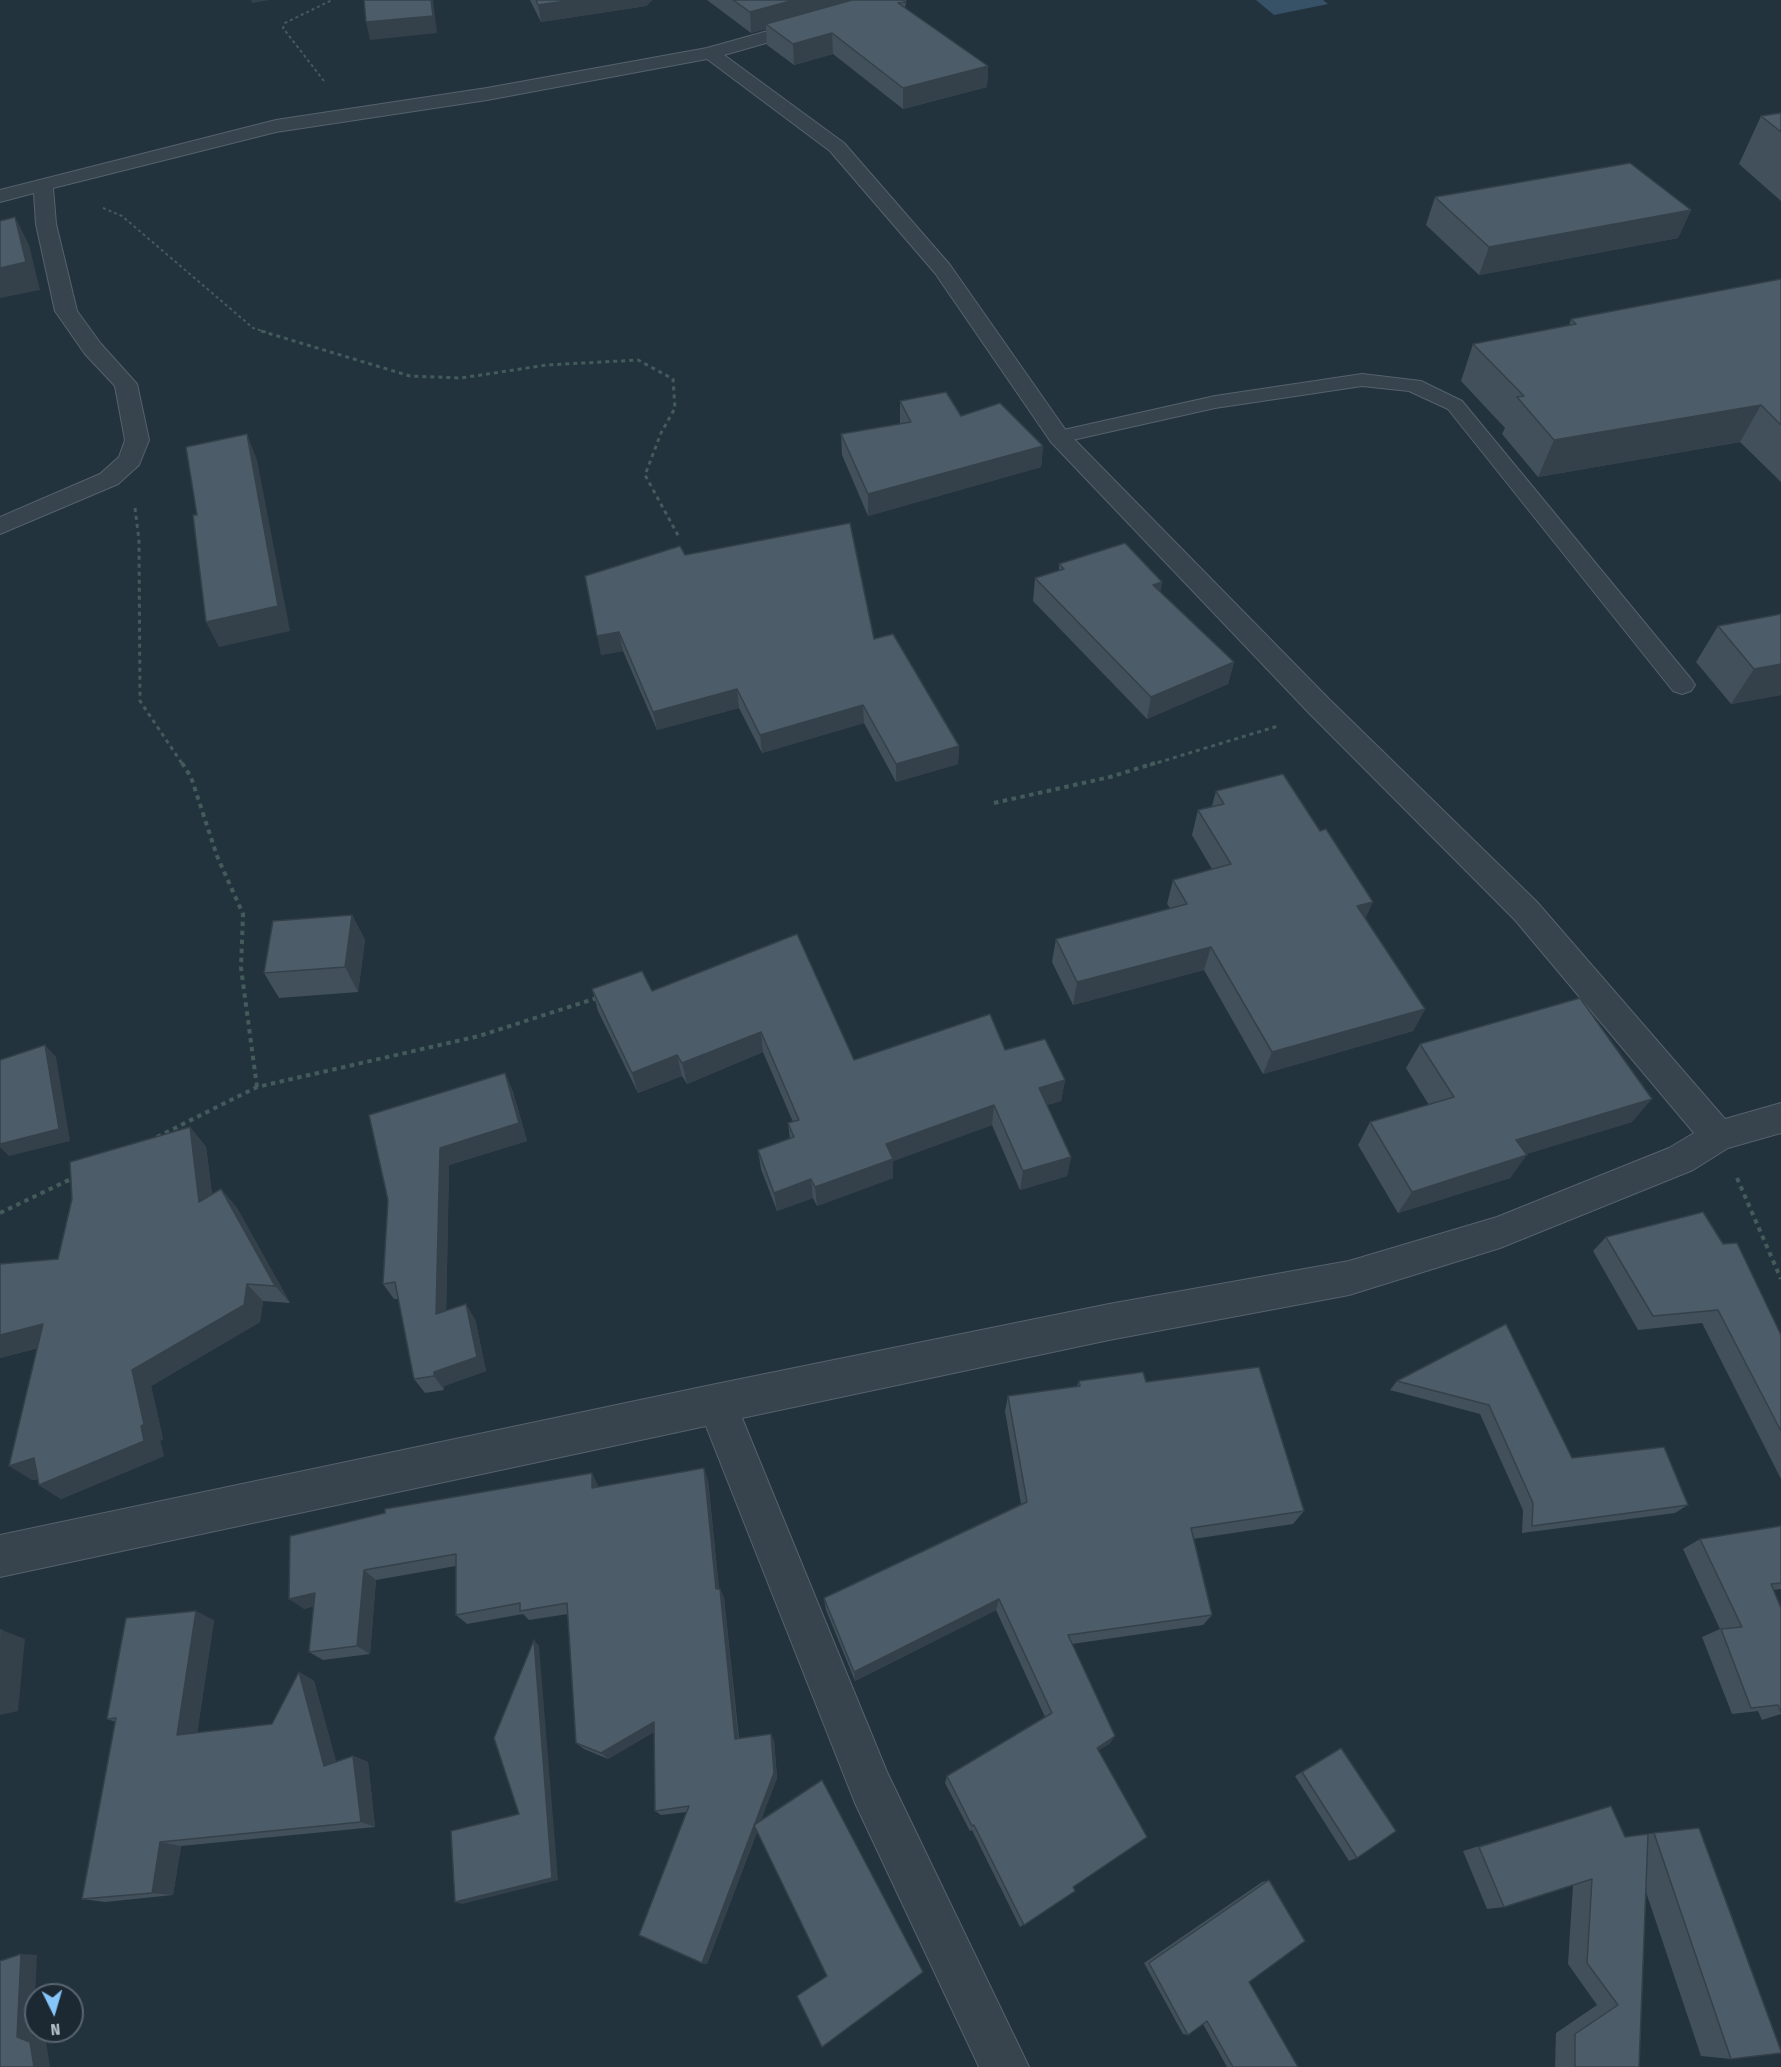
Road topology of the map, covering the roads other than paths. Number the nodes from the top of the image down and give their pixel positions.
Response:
1 (897, 0) edge
2 (710, 53) junction
3 (44, 184) junction
4 (0, 196) edge
5 (1059, 437) junction
6 (0, 526) edge
7 (1683, 685) dead end
8 (1781, 1118) edge
9 (1718, 1136) junction
10 (716, 1403) junction
11 (0, 1556) edge
12 (1004, 2067) edge

1 - 2 street
2 - 3 street
2 - 5 street
3 - 4 street
3 - 6 street
5 - 7 lane
5 - 9 street
8 - 9 street
9 - 10 street
10 - 11 street
10 - 12 street

